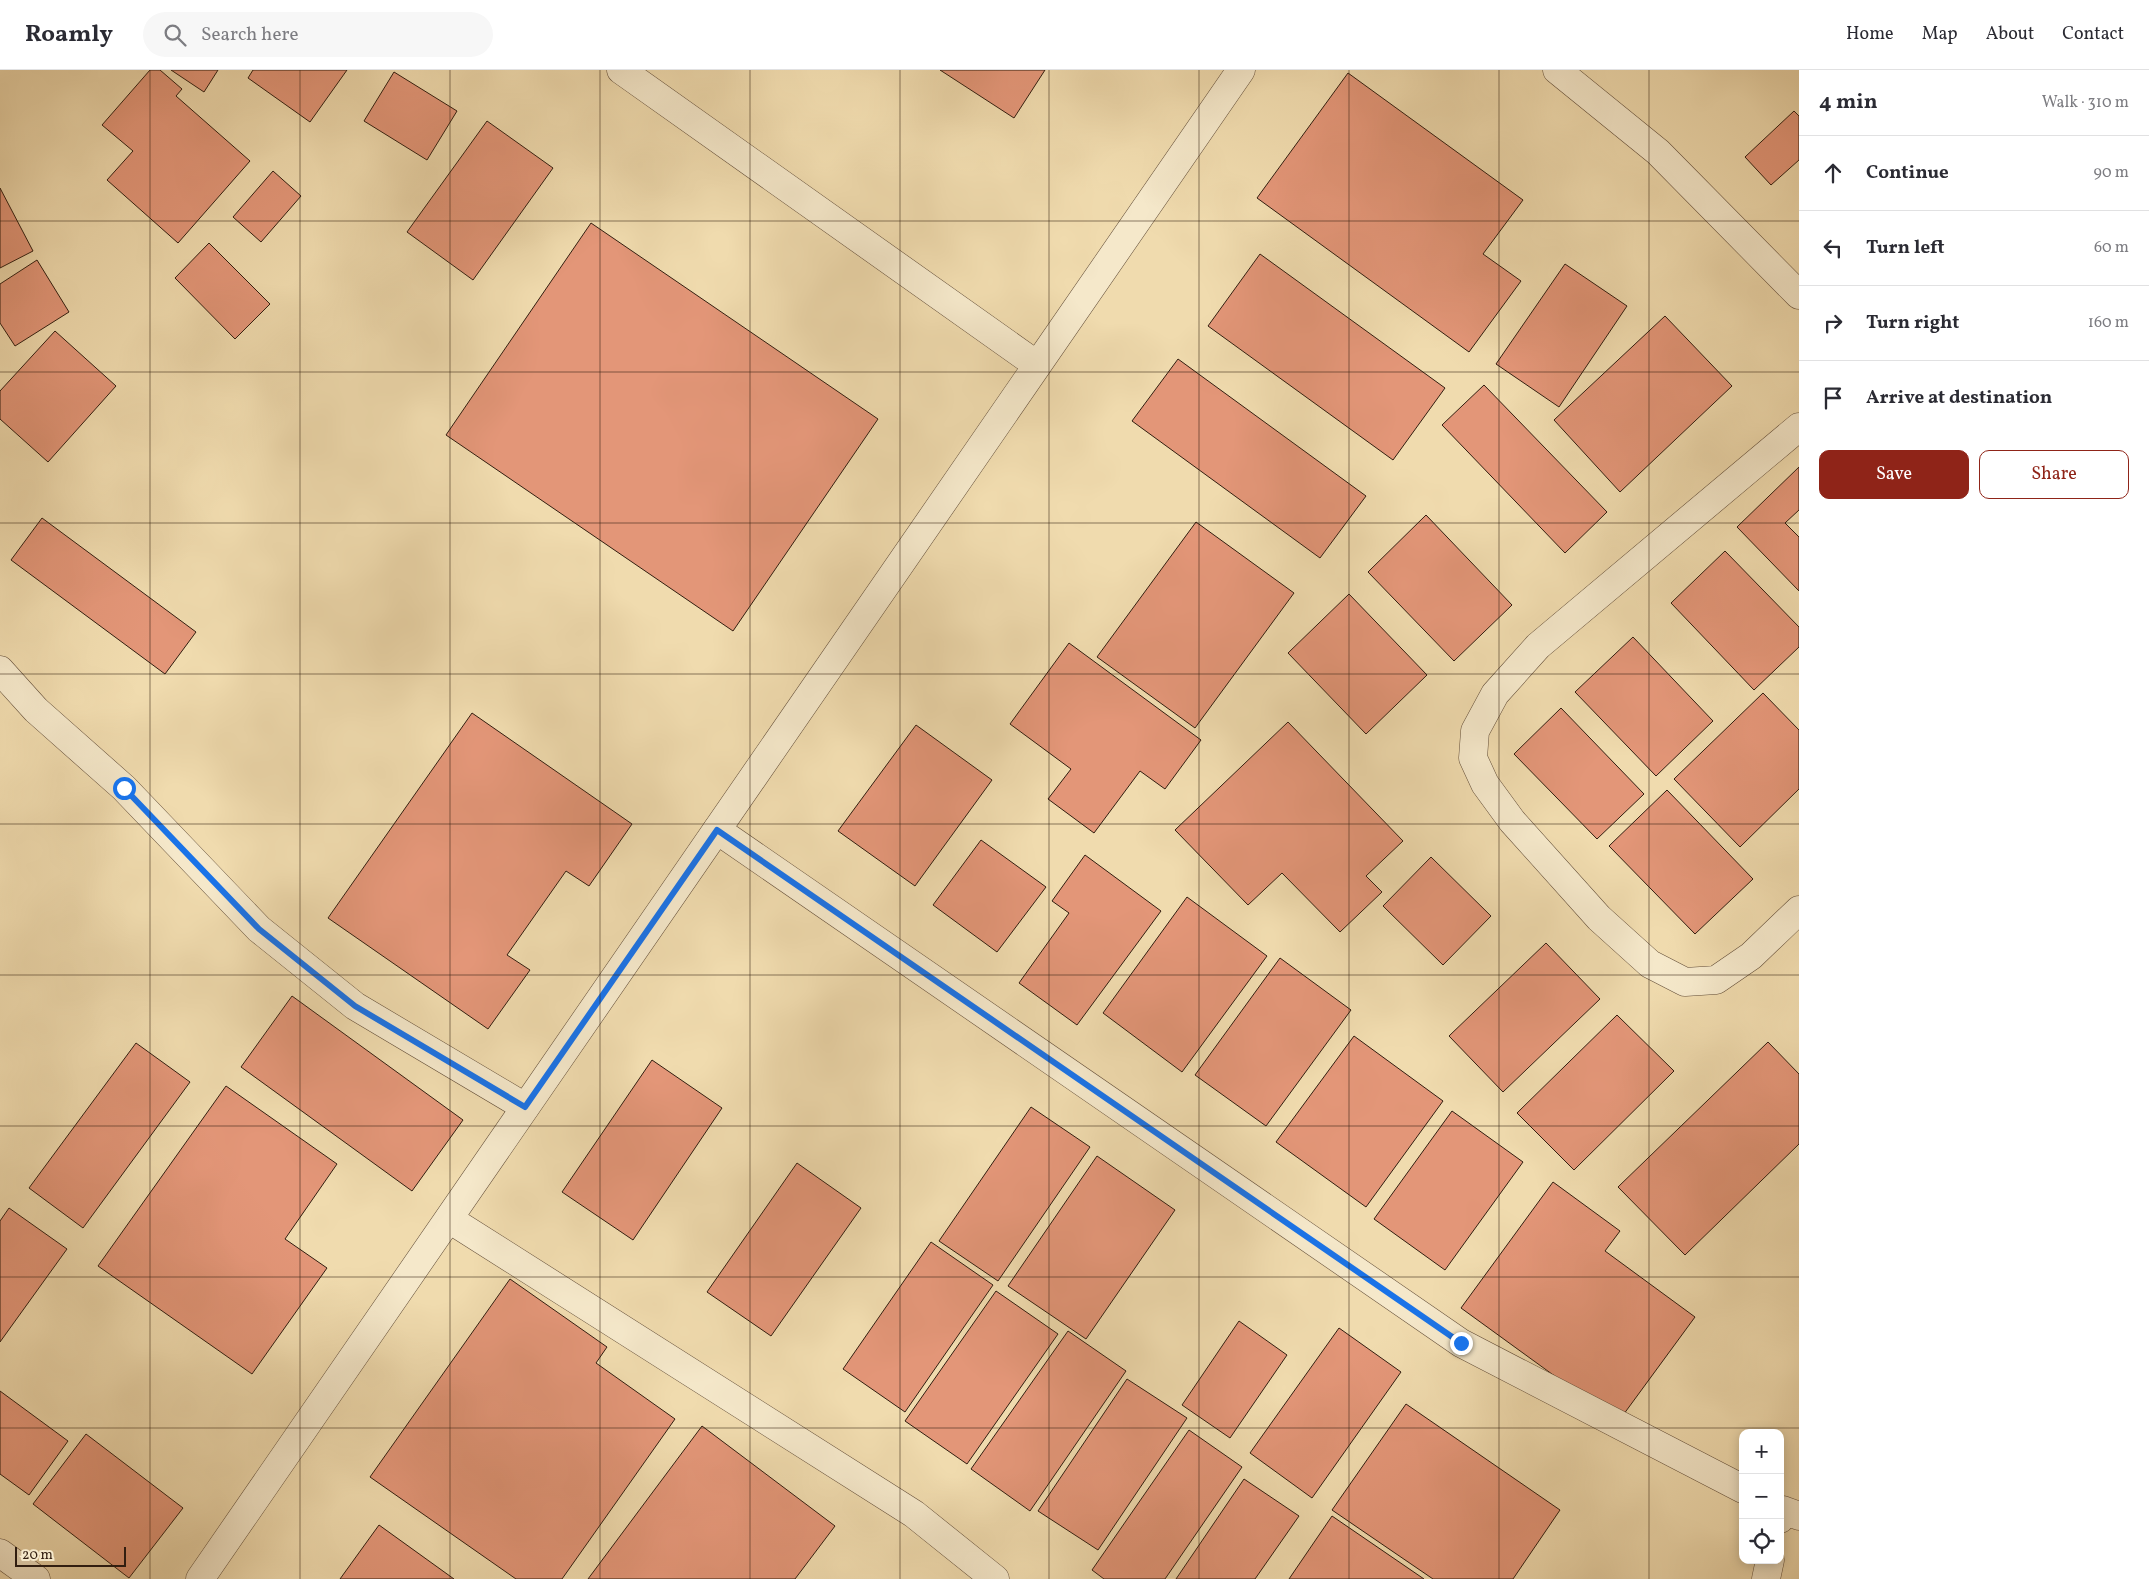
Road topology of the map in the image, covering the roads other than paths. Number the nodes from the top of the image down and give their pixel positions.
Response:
1 (621, 70) edge
2 (1241, 70) edge
3 (1557, 70) edge
4 (1799, 295) edge
5 (1037, 365) junction
6 (1799, 427) edge
7 (0, 670) edge
8 (717, 830) junction
9 (1799, 910) edge
10 (525, 1107) junction
11 (449, 1219) junction
12 (1739, 1487) edge
13 (0, 1553) edge
14 (1769, 1564) edge
15 (36, 1579) edge
16 (200, 1579) edge
17 (995, 1579) edge
18 (1766, 1579) edge

1 - 5 street
2 - 5 street
3 - 4 street
5 - 8 street
6 - 9 street
7 - 10 street
8 - 10 street
8 - 12 street
10 - 11 street
11 - 16 street
11 - 17 street
13 - 15 street
14 - 18 street

